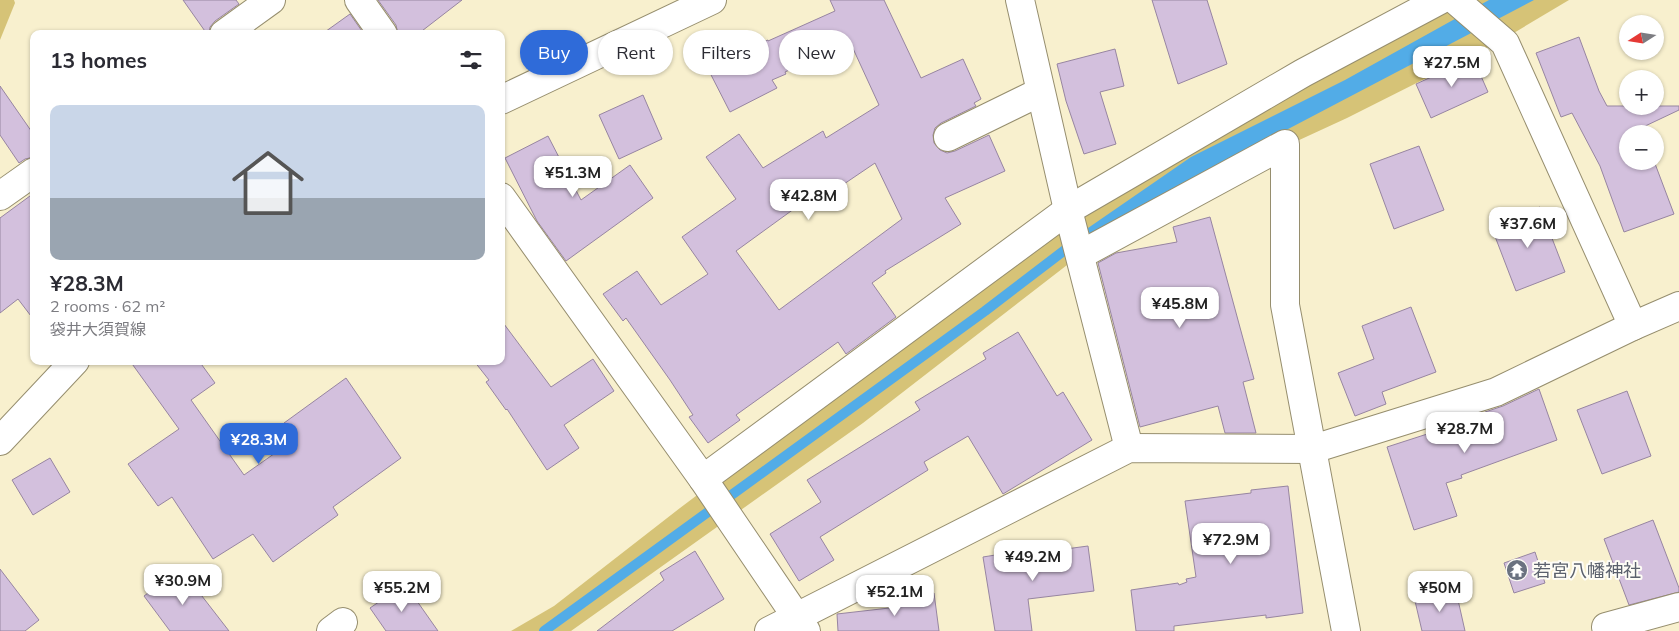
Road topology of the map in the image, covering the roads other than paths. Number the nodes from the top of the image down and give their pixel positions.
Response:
1 (271, 0) edge
2 (359, 0) edge
3 (712, 0) edge
4 (1020, 0) edge
5 (1440, 0) edge
6 (1455, 0) edge
7 (230, 30) edge
8 (380, 30) edge
9 (1040, 92) junction
10 (505, 98) edge
11 (948, 137) dead end
12 (30, 175) edge
13 (0, 196) edge
14 (505, 204) edge
15 (1068, 210) junction
16 (1080, 255) junction
17 (1679, 306) edge
18 (1633, 326) junction
19 (71, 365) edge
20 (0, 440) edge
21 (1129, 448) junction
22 (1313, 449) junction
23 (703, 479) junction
24 (1679, 608) edge
25 (802, 624) edge
26 (1606, 627) dead end
27 (768, 631) edge
28 (1346, 631) edge

1 - 7 street
2 - 8 street
3 - 10 street
4 - 9 street
5 - 15 street
6 - 18 street
9 - 11 street
9 - 15 street
12 - 13 street
14 - 23 street
15 - 16 street
15 - 23 street
16 - 21 street
16 - 22 street
17 - 18 street
18 - 22 street
19 - 20 street
21 - 22 street
21 - 25 street
22 - 28 street
23 - 25 street
24 - 26 street
25 - 27 street

